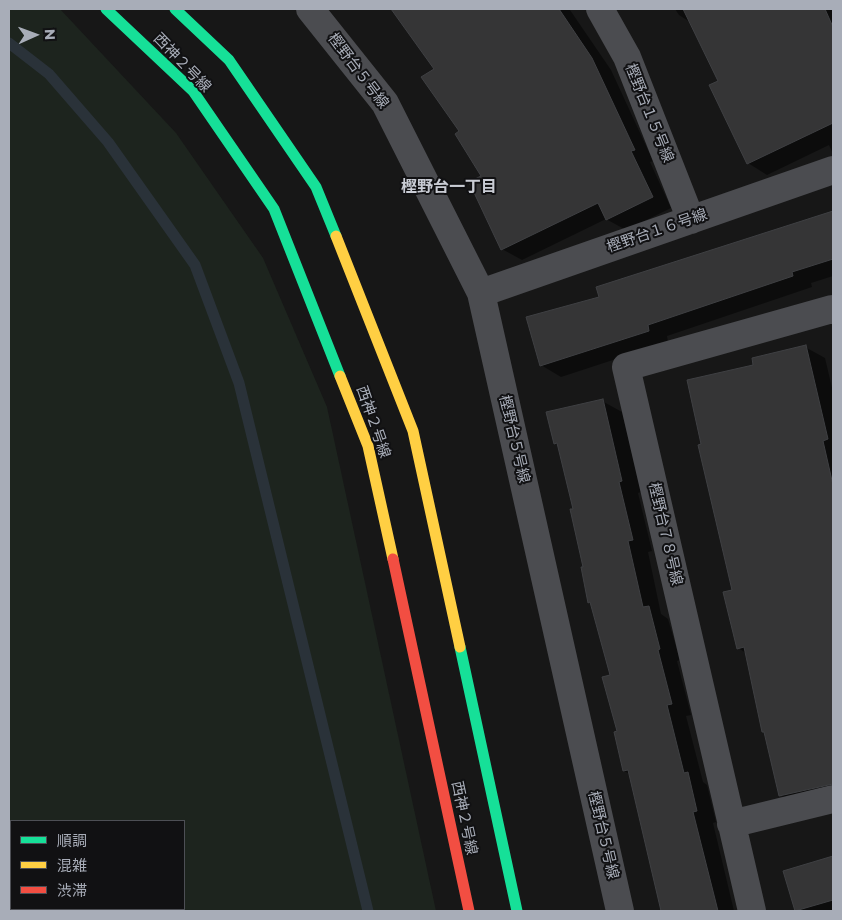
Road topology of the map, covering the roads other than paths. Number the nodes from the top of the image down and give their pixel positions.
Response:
1 (106, 9) edge
2 (175, 9) edge
3 (310, 9) edge
4 (600, 9) edge
5 (833, 170) edge
6 (691, 220) junction
7 (482, 293) junction
8 (833, 310) edge
9 (833, 799) edge
10 (731, 824) junction
11 (469, 911) edge
12 (517, 911) edge
13 (620, 911) edge
14 (752, 911) edge

1 - 11 street, 西神２号線
2 - 12 street
3 - 7 street, 樫野台５号線
4 - 6 street, 樫野台１５号線
5 - 6 street, 樫野台１６号線
6 - 7 street, 樫野台１６号線
7 - 13 street, 樫野台５号線
8 - 10 street, 樫野台７８号線
9 - 10 street
10 - 14 street, 樫野台７８号線

